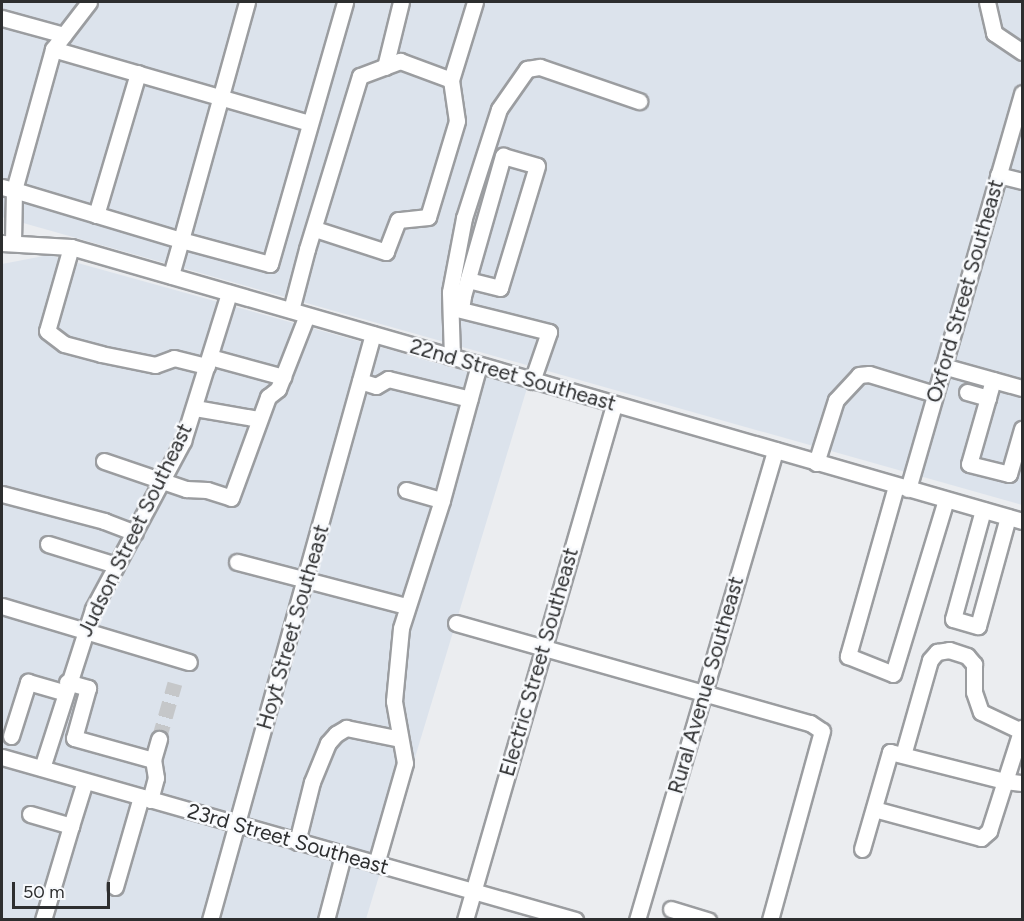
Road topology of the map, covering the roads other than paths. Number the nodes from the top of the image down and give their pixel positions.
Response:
1 (89, 2) edge
2 (247, 2) edge
3 (345, 2) edge
4 (401, 2) edge
5 (475, 2) edge
6 (987, 2) edge
7 (2, 18) edge
8 (64, 35) junction
9 (53, 49) junction
10 (1023, 52) edge
11 (385, 67) junction
12 (138, 73) junction
13 (451, 80) junction
14 (1023, 93) edge
15 (220, 97) junction
16 (639, 101) dead end
17 (310, 123) junction
18 (998, 175) junction
19 (1023, 181) edge
20 (8, 189) edge
21 (96, 215) junction
22 (315, 229) junction
23 (181, 240) junction
24 (7, 243) edge
25 (71, 247) junction
26 (171, 276) junction
27 (468, 280) junction
28 (229, 292) junction
29 (456, 308) junction
30 (291, 310) junction
31 (307, 315) junction
32 (373, 334) junction
33 (452, 357) junction
34 (209, 361) junction
35 (479, 365) junction
36 (943, 366) junction
37 (283, 377) junction
38 (993, 380) junction
39 (360, 381) junction
40 (532, 381) junction
41 (1023, 387) edge
42 (967, 392) dead end
43 (935, 394) junction
44 (988, 398) junction
45 (470, 399) junction
46 (614, 405) junction
47 (195, 408) junction
48 (259, 419) junction
49 (1023, 429) edge
50 (775, 450) junction
51 (104, 461) dead end
52 (816, 463) junction
53 (163, 482) junction
54 (902, 488) junction
55 (406, 490) dead end
56 (2, 494) edge
57 (442, 500) junction
58 (946, 500) junction
59 (983, 510) junction
60 (1015, 519) edge
61 (135, 533) junction
62 (48, 544) dead end
63 (237, 562) dead end
64 (116, 565) junction
65 (305, 581) junction
66 (2, 606) edge
67 (406, 606) junction
68 (456, 623) dead end
69 (85, 629) junction
70 (543, 647) junction
71 (189, 662) dead end
72 (66, 687) junction
73 (704, 692) junction
74 (58, 714) junction
75 (79, 720) junction
76 (1022, 729) edge
77 (12, 736) dead end
78 (400, 738) junction
79 (159, 739) tunnel mouth
80 (903, 755) junction
81 (2, 757) edge
82 (153, 760) junction
83 (42, 768) junction
84 (86, 781) junction
85 (1005, 781) junction
86 (1023, 783) edge
87 (145, 799) junction
88 (874, 809) junction
89 (30, 814) dead end
90 (238, 825) junction
91 (71, 826) junction
92 (297, 842) junction
93 (862, 849) dead end
94 (343, 855) junction
95 (376, 864) junction
96 (115, 887) dead end
97 (473, 891) junction
98 (671, 909) dead end
99 (43, 920) edge
100 (210, 920) edge
101 (326, 920) edge
102 (465, 920) edge
103 (575, 920) edge
104 (637, 920) edge
105 (708, 920) edge
106 (770, 920) edge

1 - 8 street
2 - 15 street
3 - 17 street
4 - 11 street
5 - 13 street
6 - 10 street
7 - 8 street
8 - 9 street
9 - 12 street
9 - 20 street
11 - 13 street
11 - 22 street
12 - 15 street
12 - 21 street
13 - 22 street
14 - 18 street, Oxford Street Southeast
15 - 17 street
15 - 23 street
16 - 29 street
17 - 23 street
18 - 19 street
18 - 36 street, Oxford Street Southeast
20 - 21 street
20 - 24 street
21 - 23 street
22 - 30 street
23 - 26 street
24 - 25 street, 22nd Street Southeast
25 - 26 street, 22nd Street Southeast
25 - 34 street
26 - 28 street, 22nd Street Southeast
27 - 27 street
27 - 29 street
28 - 30 street, 22nd Street Southeast
28 - 34 street, Judson Street Southeast
29 - 33 street
29 - 40 street
30 - 31 street, 22nd Street Southeast
31 - 32 street, 22nd Street Southeast
31 - 37 street
32 - 33 street, 22nd Street Southeast
32 - 39 street, Hoyt Street Southeast
33 - 35 street, 22nd Street Southeast
34 - 37 street
34 - 47 street, Judson Street Southeast
35 - 40 street, 22nd Street Southeast
35 - 45 street
36 - 38 street
36 - 43 street, Oxford Street Southeast
37 - 48 street
38 - 41 street
38 - 44 street
39 - 45 street
39 - 65 street, Hoyt Street Southeast
40 - 46 street, 22nd Street Southeast
42 - 44 street
43 - 52 street
43 - 54 street, Oxford Street Southeast
44 - 49 street
45 - 57 street
46 - 50 street, 22nd Street Southeast
46 - 70 street, Electric Street Southeast
47 - 48 street
47 - 53 street, Judson Street Southeast
48 - 53 street
50 - 52 street, 22nd Street Southeast
50 - 73 street, Rural Avenue Southeast
51 - 53 street
52 - 54 street, 22nd Street Southeast
53 - 61 street, Judson Street Southeast
54 - 58 street, 22nd Street Southeast
54 - 58 street, Oxford Street Southeast
55 - 57 street
56 - 61 street
57 - 67 street
58 - 59 street, 22nd Street Southeast
59 - 60 street, 22nd Street Southeast
59 - 60 street
61 - 64 street, Judson Street Southeast
62 - 64 street
63 - 65 street
64 - 69 street, Judson Street Southeast
65 - 67 street
65 - 90 street, Hoyt Street Southeast
66 - 69 street
67 - 78 street
68 - 70 street
69 - 71 street
69 - 72 street, Judson Street Southeast
70 - 73 street
70 - 97 street, Electric Street Southeast
72 - 74 street, Judson Street Southeast
72 - 75 street
72 - 77 street
73 - 104 street, Rural Avenue Southeast
73 - 106 street
74 - 75 street
74 - 83 street, Judson Street Southeast
75 - 82 street
76 - 80 street
76 - 85 street
78 - 92 street
78 - 95 street
79 - 82 street
80 - 85 street
80 - 88 street
81 - 83 street, 23rd Street Southeast
82 - 87 street
83 - 84 street, 23rd Street Southeast
84 - 87 street, 23rd Street Southeast
84 - 91 street
85 - 86 street
85 - 88 street
87 - 90 street, 23rd Street Southeast
87 - 96 street
88 - 93 street
89 - 91 street
90 - 92 street, 23rd Street Southeast
90 - 100 street, Hoyt Street Southeast
91 - 99 street
92 - 94 street, 23rd Street Southeast
94 - 95 street, 23rd Street Southeast
94 - 101 street
95 - 97 street, 23rd Street Southeast
97 - 102 street, Electric Street Southeast
97 - 103 street, 23rd Street Southeast
98 - 105 street

